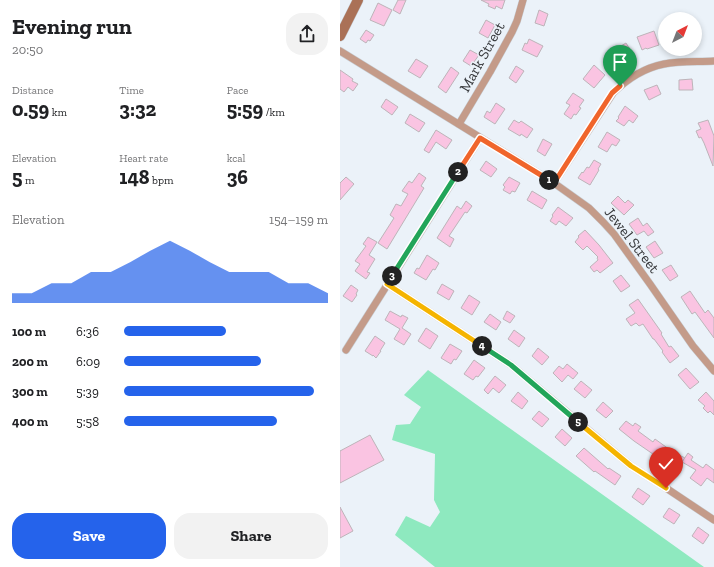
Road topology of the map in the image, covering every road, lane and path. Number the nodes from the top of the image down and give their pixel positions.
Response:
1 (358, 0) edge
2 (523, 0) edge
3 (340, 36) edge
4 (340, 50) edge
5 (713, 64) edge
6 (460, 124) junction
7 (480, 138) junction
8 (554, 183) junction
9 (387, 284) junction
10 (346, 350) dead end
11 (714, 371) edge
12 (714, 520) edge

1 - 3 main road
2 - 6 street, Mark Street
4 - 6 street, Jewel Street
5 - 8 street
6 - 7 street, Jewel Street
7 - 8 street, Jewel Street
7 - 9 street
8 - 11 street, Jewel Street
9 - 10 street
9 - 12 street

